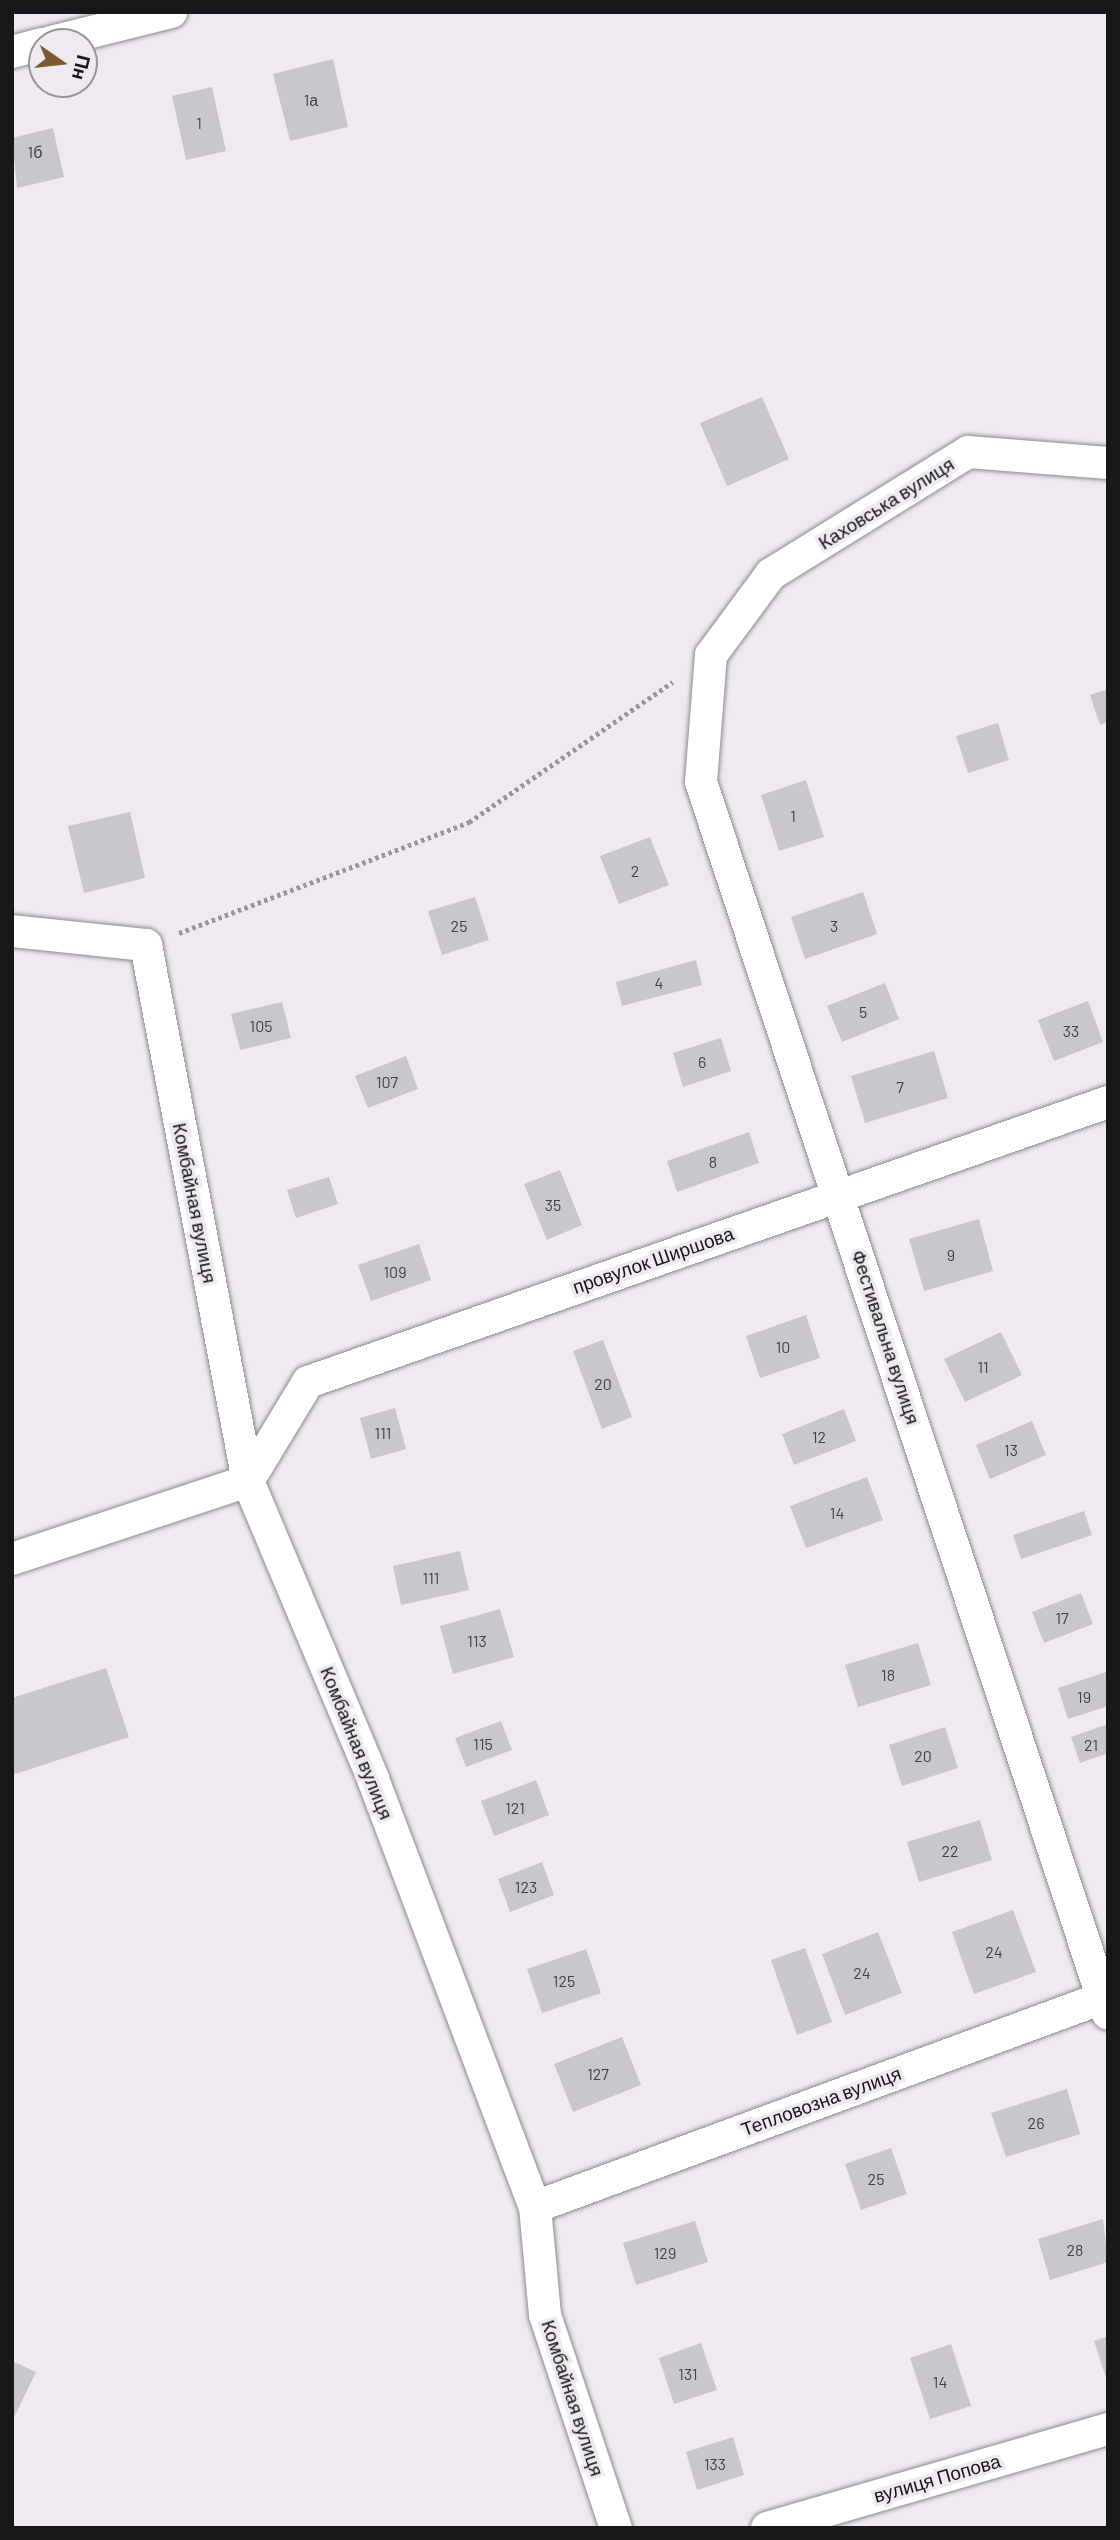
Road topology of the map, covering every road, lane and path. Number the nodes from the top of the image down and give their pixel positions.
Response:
1 (171, 12) edge
2 (98, 30) edge
3 (1108, 463) edge
4 (711, 655) junction
5 (12, 931) edge
6 (146, 945) junction
7 (1108, 1102) edge
8 (839, 1194) junction
9 (248, 1481) junction
10 (12, 1559) edge
11 (1106, 2002) edge
12 (535, 2207) junction
13 (1108, 2429) edge
14 (616, 2528) edge
15 (767, 2528) edge

1 - 2 street
3 - 4 street, Каховська вулиця
4 - 6 path
4 - 8 street, Фестивальна вулиця
5 - 6 street
6 - 9 street, Комбайная вулиця
7 - 8 street, провулок Ширшова
8 - 9 street, провулок Ширшова
8 - 11 street, Фестивальна вулиця
9 - 10 street
9 - 12 street, Комбайная вулиця
11 - 12 street, Тепловозна вулиця
12 - 14 street, Комбайная вулиця
13 - 15 street, вулиця Попова

